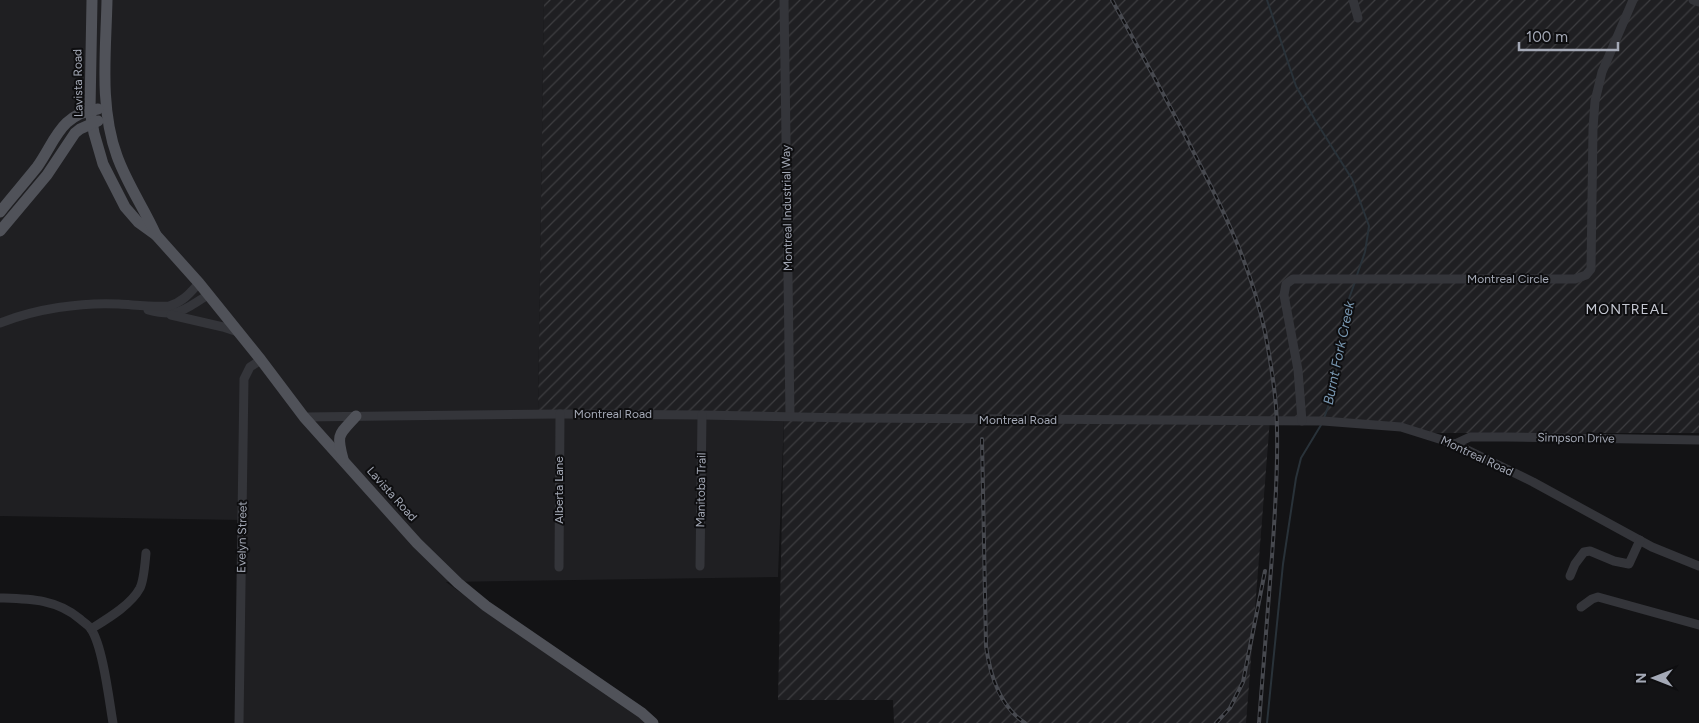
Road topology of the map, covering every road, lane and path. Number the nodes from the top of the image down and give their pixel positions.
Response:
1 (92, 0) edge
2 (108, 0) edge
3 (784, 0) edge
4 (1353, 0) edge
5 (1633, 0) edge
6 (1693, 0) edge
7 (1699, 2) edge
8 (1358, 18) dead end
9 (90, 110) junction
10 (107, 113) junction
11 (92, 122) junction
12 (70, 139) junction
13 (98, 148) junction
14 (0, 212) edge
15 (0, 232) edge
16 (156, 235) junction
17 (199, 283) junction
18 (208, 295) junction
19 (128, 304) junction
20 (166, 314) junction
21 (0, 321) edge
22 (240, 333) junction
23 (262, 360) junction
24 (560, 414) junction
25 (702, 414) junction
26 (356, 416) junction
27 (790, 416) junction
28 (304, 417) junction
29 (1302, 422) junction
30 (1699, 440) edge
31 (1455, 444) junction
32 (344, 461) junction
33 (1640, 540) junction
34 (146, 553) dead end
35 (700, 566) dead end
36 (1699, 566) edge
37 (559, 567) dead end
38 (1570, 576) dead end
39 (0, 598) edge
40 (1581, 607) dead end
41 (1699, 625) edge
42 (91, 629) junction
43 (113, 723) edge
44 (238, 723) edge
45 (653, 723) edge

1 - 9 main road, Lavista Road
2 - 10 main road, Lavista Road
3 - 27 street, Montreal Industrial Way
4 - 8 street
5 - 29 street, Montreal Circle
6 - 7 street
9 - 10 main road
9 - 11 main road, Lavista Road
9 - 14 main road
10 - 11 main road
10 - 16 main road, Lavista Road
11 - 12 main road
11 - 13 main road, Lavista Road
12 - 13 main road
12 - 15 main road
13 - 16 main road, Lavista Road
16 - 17 main road, Lavista Road
17 - 18 main road, Lavista Road
17 - 19 street
18 - 20 street
18 - 22 main road, Lavista Road
19 - 20 street
19 - 21 street
20 - 22 street
22 - 23 main road, Lavista Road
23 - 28 main road, Lavista Road
23 - 44 street, Evelyn Street
24 - 25 street, Montreal Road
24 - 26 street, Montreal Road
24 - 37 street, Alberta Lane
25 - 27 street, Montreal Road
25 - 35 street, Manitoba Trail
26 - 28 street, Montreal Road
26 - 32 main road
27 - 29 street, Montreal Road
28 - 32 main road, Lavista Road
29 - 31 street, Montreal Road
30 - 31 street, Simpson Drive
31 - 33 street, Montreal Road
32 - 45 main road, Lavista Road
33 - 36 street, Montreal Road
33 - 38 street
34 - 42 street
39 - 42 street
40 - 41 street
42 - 43 street

